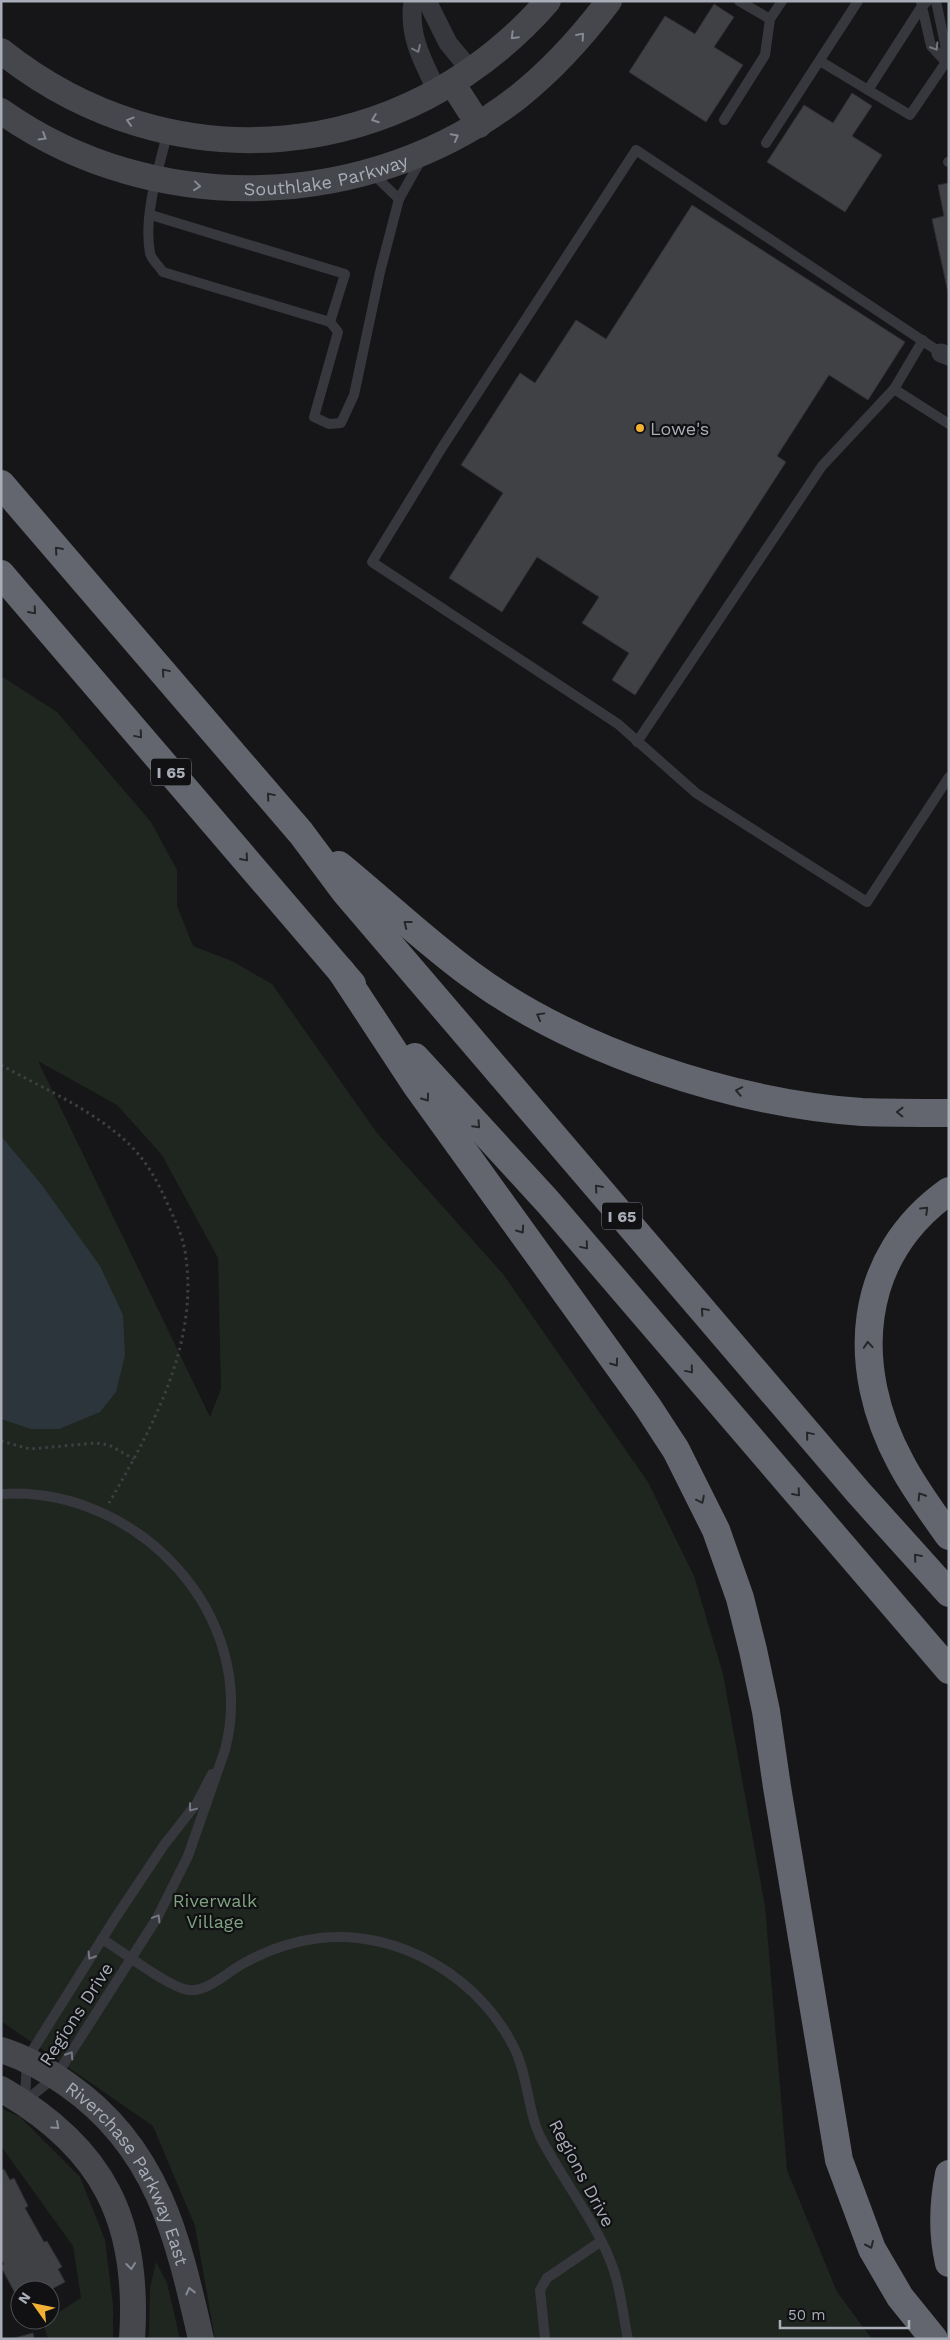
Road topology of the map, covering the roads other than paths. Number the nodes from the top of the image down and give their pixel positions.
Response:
1 (413, 1) edge
2 (427, 1) edge
3 (548, 1) edge
4 (609, 1) edge
5 (738, 1) edge
6 (782, 1) edge
7 (858, 1) edge
8 (936, 1) edge
9 (923, 3) edge
10 (770, 20) junction
11 (947, 44) edge
12 (1, 51) edge
13 (820, 61) junction
14 (947, 63) edge
15 (453, 82) junction
16 (868, 90) junction
17 (1, 111) edge
18 (724, 120) dead end
19 (479, 124) junction
20 (168, 131) junction
21 (766, 142) dead end
22 (425, 152) junction
23 (371, 172) junction
24 (156, 180) junction
25 (399, 199) junction
26 (151, 215) junction
27 (330, 322) junction
28 (923, 340) junction
29 (945, 354) edge
30 (894, 389) junction
31 (949, 424) edge
32 (1, 484) edge
33 (1, 574) edge
34 (637, 742) junction
35 (949, 777) edge
36 (302, 833) junction
37 (340, 971) junction
38 (949, 1113) edge
39 (949, 1191) edge
40 (1, 1494) edge
41 (949, 1536) edge
42 (949, 1593) edge
43 (949, 1670) edge
44 (225, 1750) junction
45 (102, 1939) junction
46 (132, 1957) junction
47 (1, 2050) edge
48 (27, 2059) junction
49 (56, 2076) junction
50 (1, 2089) edge
51 (24, 2102) junction
52 (949, 2174) edge
53 (600, 2242) junction
54 (949, 2263) edge
55 (132, 2339) edge
56 (202, 2339) edge
57 (545, 2339) edge
58 (628, 2339) edge
59 (934, 2339) edge

1 -> 15 street
2 - 15 street
3 -> 15 street
19 -> 4 street, Southlake Parkway
5 - 10 lane
6 - 10 lane
7 - 13 lane
8 - 11 lane
9 -> 14 lane
9 - 16 lane
10 - 18 lane
11 - 14 lane
20 -> 12 street
13 - 16 lane
13 - 21 lane
14 - 16 lane
15 - 19 street
15 -> 20 street
17 -> 24 street, Southlake Parkway
22 -> 19 street, Southlake Parkway
20 - 24 lane
22 - 23 street, Southlake Parkway
22 - 25 lane
24 -> 23 street, Southlake Parkway
23 - 25 lane
24 - 26 lane
25 - 27 lane
26 - 27 lane
26 - 27 lane
28 - 29 lane
28 - 30 lane
28 - 34 lane
30 - 31 lane
30 - 34 lane
36 -> 32 highway, I 65
33 -> 37 highway, I 65
34 - 35 lane
38 -> 36 highway
42 -> 36 highway, I 65
37 -> 43 highway, I 65
37 -> 59 highway
41 -> 39 highway
40 - 44 lane, Regions Drive
44 -> 45 lane, Regions Drive
46 -> 44 lane, Regions Drive
45 - 46 lane, Regions Drive
45 -> 48 lane, Regions Drive
49 -> 46 lane, Regions Drive
46 - 53 lane, Regions Drive
47 - 48 street, Riverchase Parkway East
48 - 49 street, Riverchase Parkway East
48 - 51 lane, Regions Drive
49 - 51 lane, Regions Drive
56 -> 49 street, Riverchase Parkway East
50 - 51 street, Riverchase Parkway East
51 -> 55 street, Riverchase Parkway East
52 - 54 highway
53 - 57 lane
53 - 58 lane, Regions Drive

